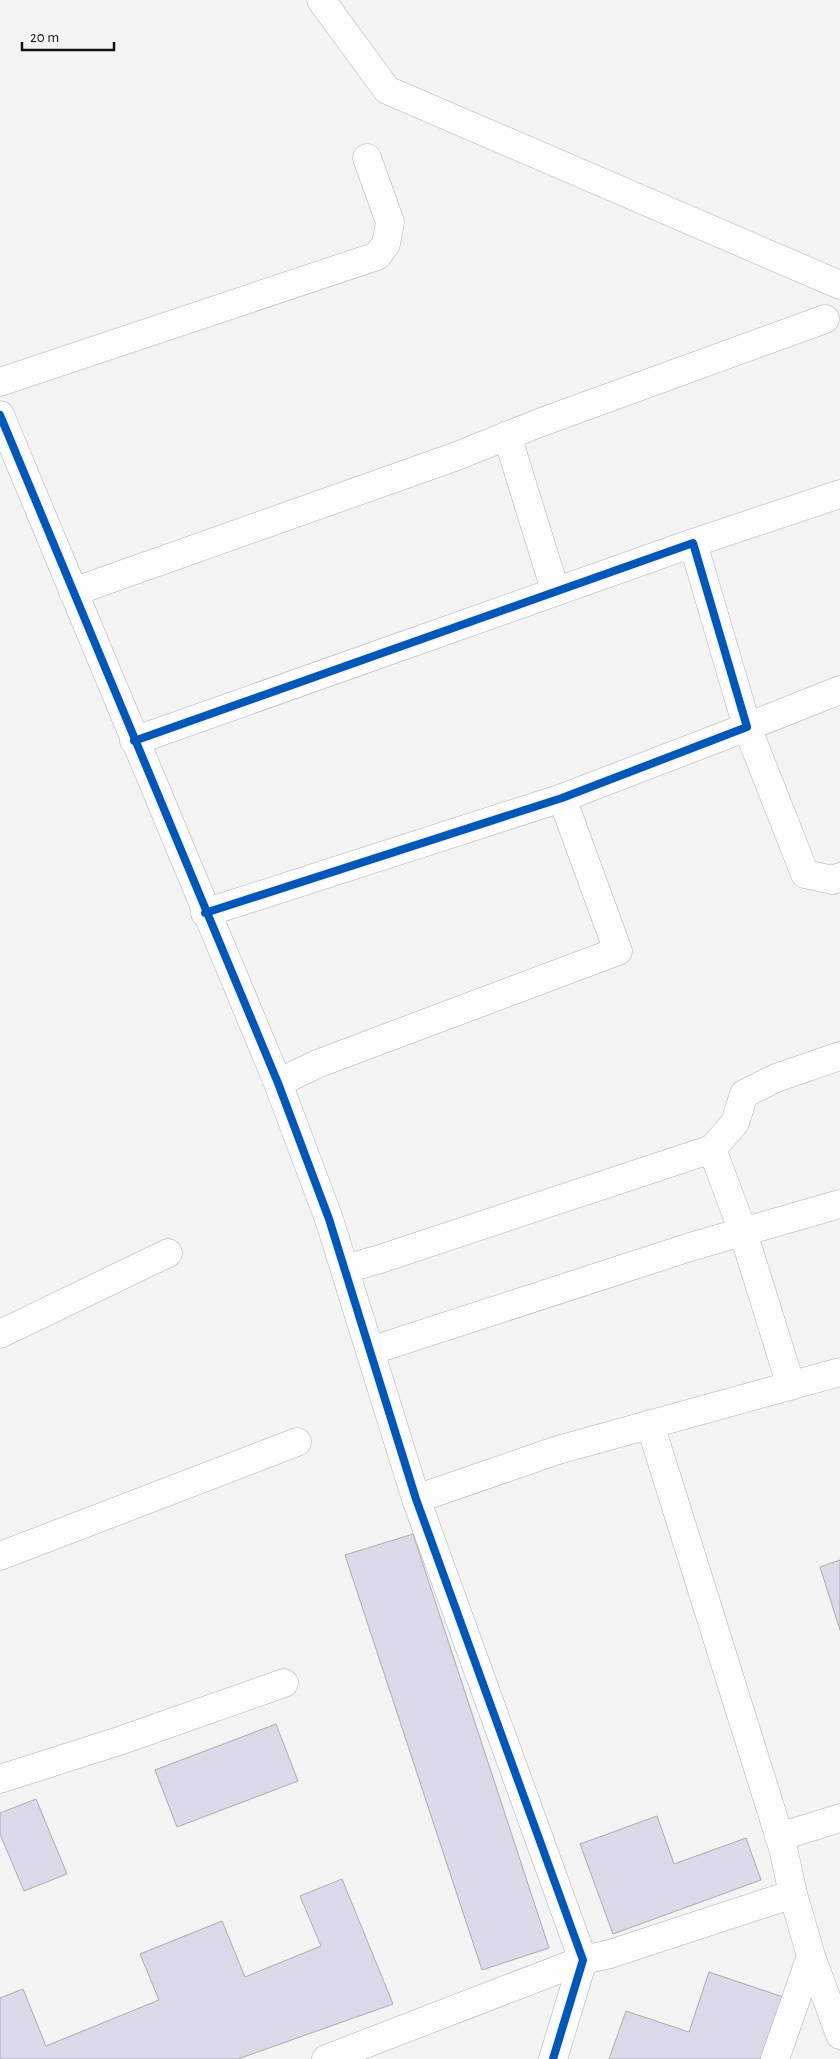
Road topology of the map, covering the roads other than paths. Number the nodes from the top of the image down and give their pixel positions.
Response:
1 (321, 0) edge
2 (367, 158) dead end
3 (840, 285) edge
4 (825, 319) dead end
5 (0, 382) edge
6 (0, 415) edge
7 (507, 436) junction
8 (840, 494) edge
9 (693, 543) junction
10 (555, 590) junction
11 (72, 592) junction
12 (840, 690) edge
13 (747, 727) junction
14 (134, 741) junction
15 (562, 798) junction
16 (840, 877) edge
17 (205, 913) junction
18 (840, 1056) edge
19 (278, 1083) junction
20 (712, 1149) junction
21 (840, 1204) edge
22 (743, 1232) junction
23 (168, 1253) dead end
24 (345, 1269) junction
25 (0, 1334) edge
26 (370, 1351) junction
27 (840, 1372) edge
28 (790, 1386) junction
29 (650, 1424) junction
30 (297, 1442) dead end
31 (416, 1498) junction
32 (0, 1556) edge
33 (284, 1683) dead end
34 (0, 1780) edge
35 (840, 1818) edge
36 (779, 1837) junction
37 (793, 1894) junction
38 (811, 1956) junction
39 (584, 1960) junction
40 (840, 2034) edge
41 (326, 2059) edge
42 (553, 2059) edge
43 (775, 2059) edge

1 - 3 street
2 - 5 street
4 - 7 street
6 - 11 street
7 - 10 street
7 - 11 street
8 - 9 street
9 - 10 street
9 - 13 street
10 - 14 street
11 - 14 street
12 - 13 street
13 - 15 street
13 - 16 street
14 - 17 street
15 - 17 street
15 - 19 street
17 - 19 street
18 - 20 street
19 - 24 street
20 - 22 street
20 - 24 street
21 - 22 street
22 - 26 street
22 - 28 street
23 - 25 street
24 - 26 street
26 - 31 street
27 - 28 street
28 - 29 street
29 - 31 street
29 - 36 street
30 - 32 street
31 - 39 street
33 - 34 street
35 - 36 street
36 - 37 street
37 - 38 street
37 - 39 street
38 - 40 street
38 - 43 street
39 - 41 street
39 - 42 street

